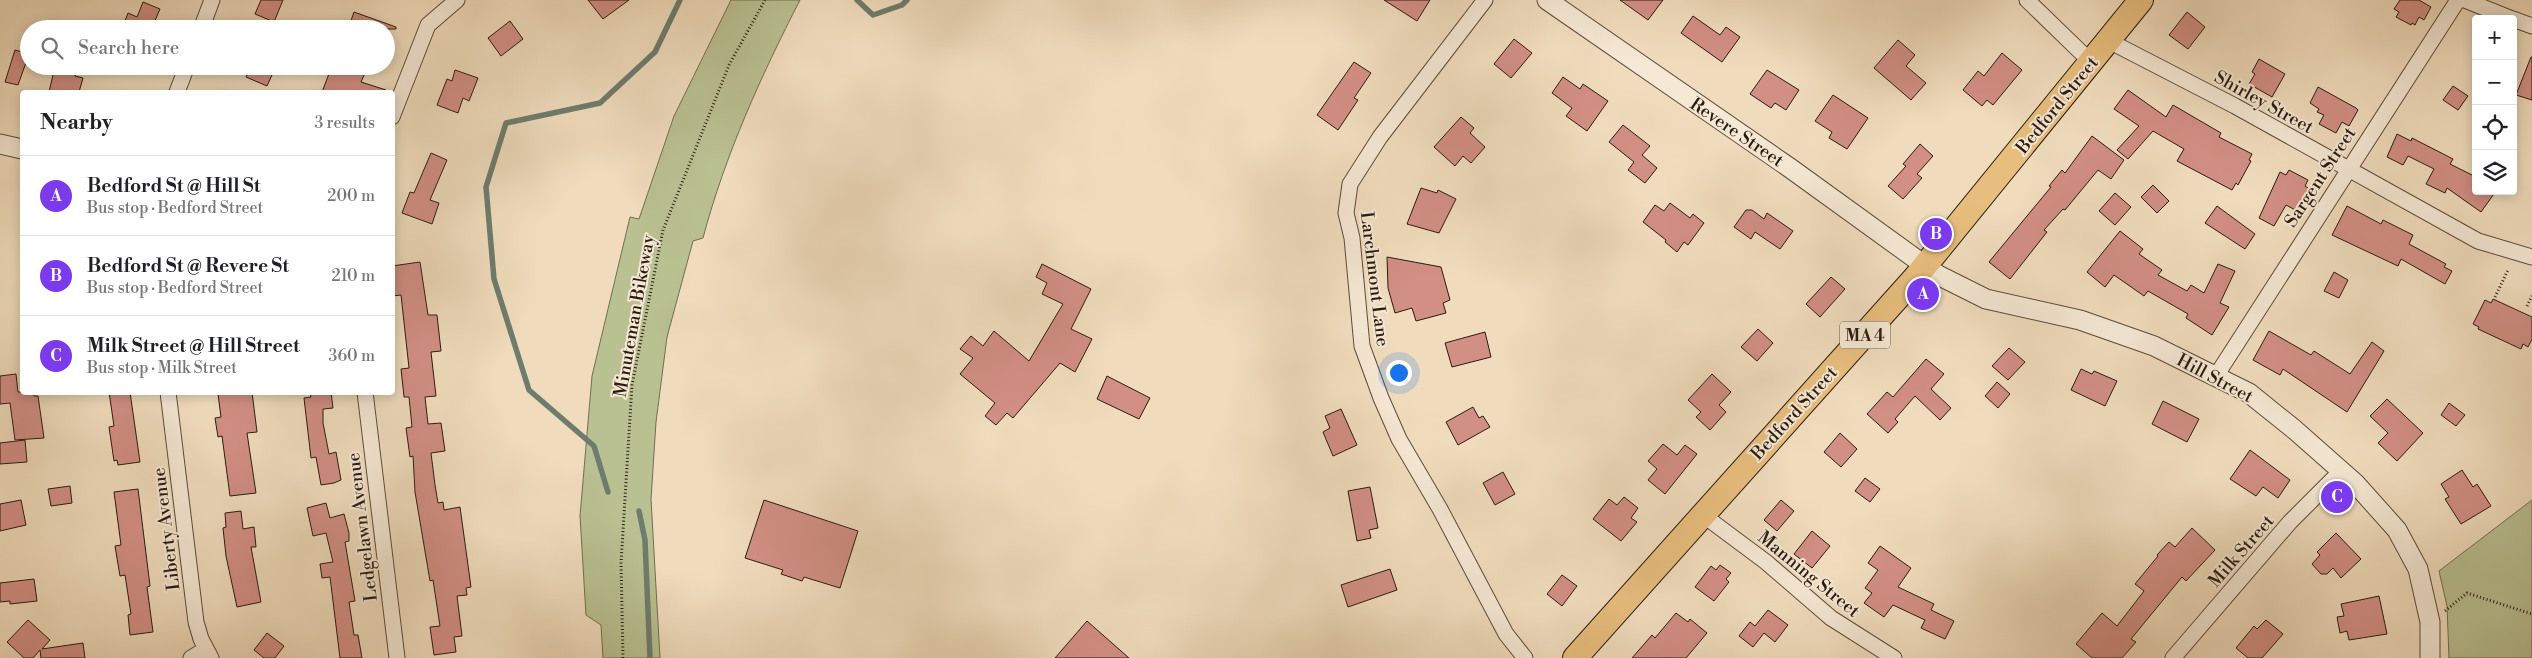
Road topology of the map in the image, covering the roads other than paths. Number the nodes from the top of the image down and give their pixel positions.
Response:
1 (212, 0) edge
2 (457, 0) edge
3 (1485, 0) edge
4 (1547, 0) edge
5 (2027, 0) edge
6 (2141, 0) edge
7 (2458, 0) edge
8 (2465, 0) edge
9 (2502, 15) edge
10 (204, 20) edge
11 (2517, 21) edge
12 (2532, 26) edge
13 (2109, 41) junction
14 (2092, 63) junction
15 (184, 75) edge
16 (178, 90) edge
17 (395, 109) edge
18 (0, 144) edge
19 (20, 149) edge
20 (2348, 169) junction
21 (2532, 257) edge
22 (1925, 266) junction
23 (2216, 376) junction
24 (168, 395) edge
25 (365, 395) edge
26 (2341, 471) junction
27 (1702, 515) junction
28 (208, 654) edge
29 (191, 658) edge
30 (397, 658) edge
31 (1525, 658) edge
32 (1575, 658) edge
33 (1894, 658) edge
34 (2173, 658) edge
35 (2430, 658) edge

1 - 10 street
2 - 17 street
3 - 31 street, Larchmont Lane
4 - 22 street, Revere Street
5 - 14 street
6 - 13 main road, Bedford Street / MA 4
7 - 20 street, Sargent Street
8 - 9 street
11 - 12 street
13 - 14 main road, Bedford Street / MA 4
13 - 20 street, Shirley Street
14 - 22 main road, Bedford Street / MA 4
15 - 16 street
18 - 19 street
20 - 21 street, Shirley Street
20 - 23 street, Sargent Street
22 - 23 street, Hill Street
22 - 27 main road, Bedford Street / MA 4
23 - 26 street, Hill Street
24 - 28 street, Liberty Avenue
25 - 30 street, Ledgelawn Avenue
26 - 34 street, Milk Street
26 - 35 street, Hill Street
27 - 32 main road, Bedford Street / MA 4
27 - 33 street, Manning Street
28 - 29 street

